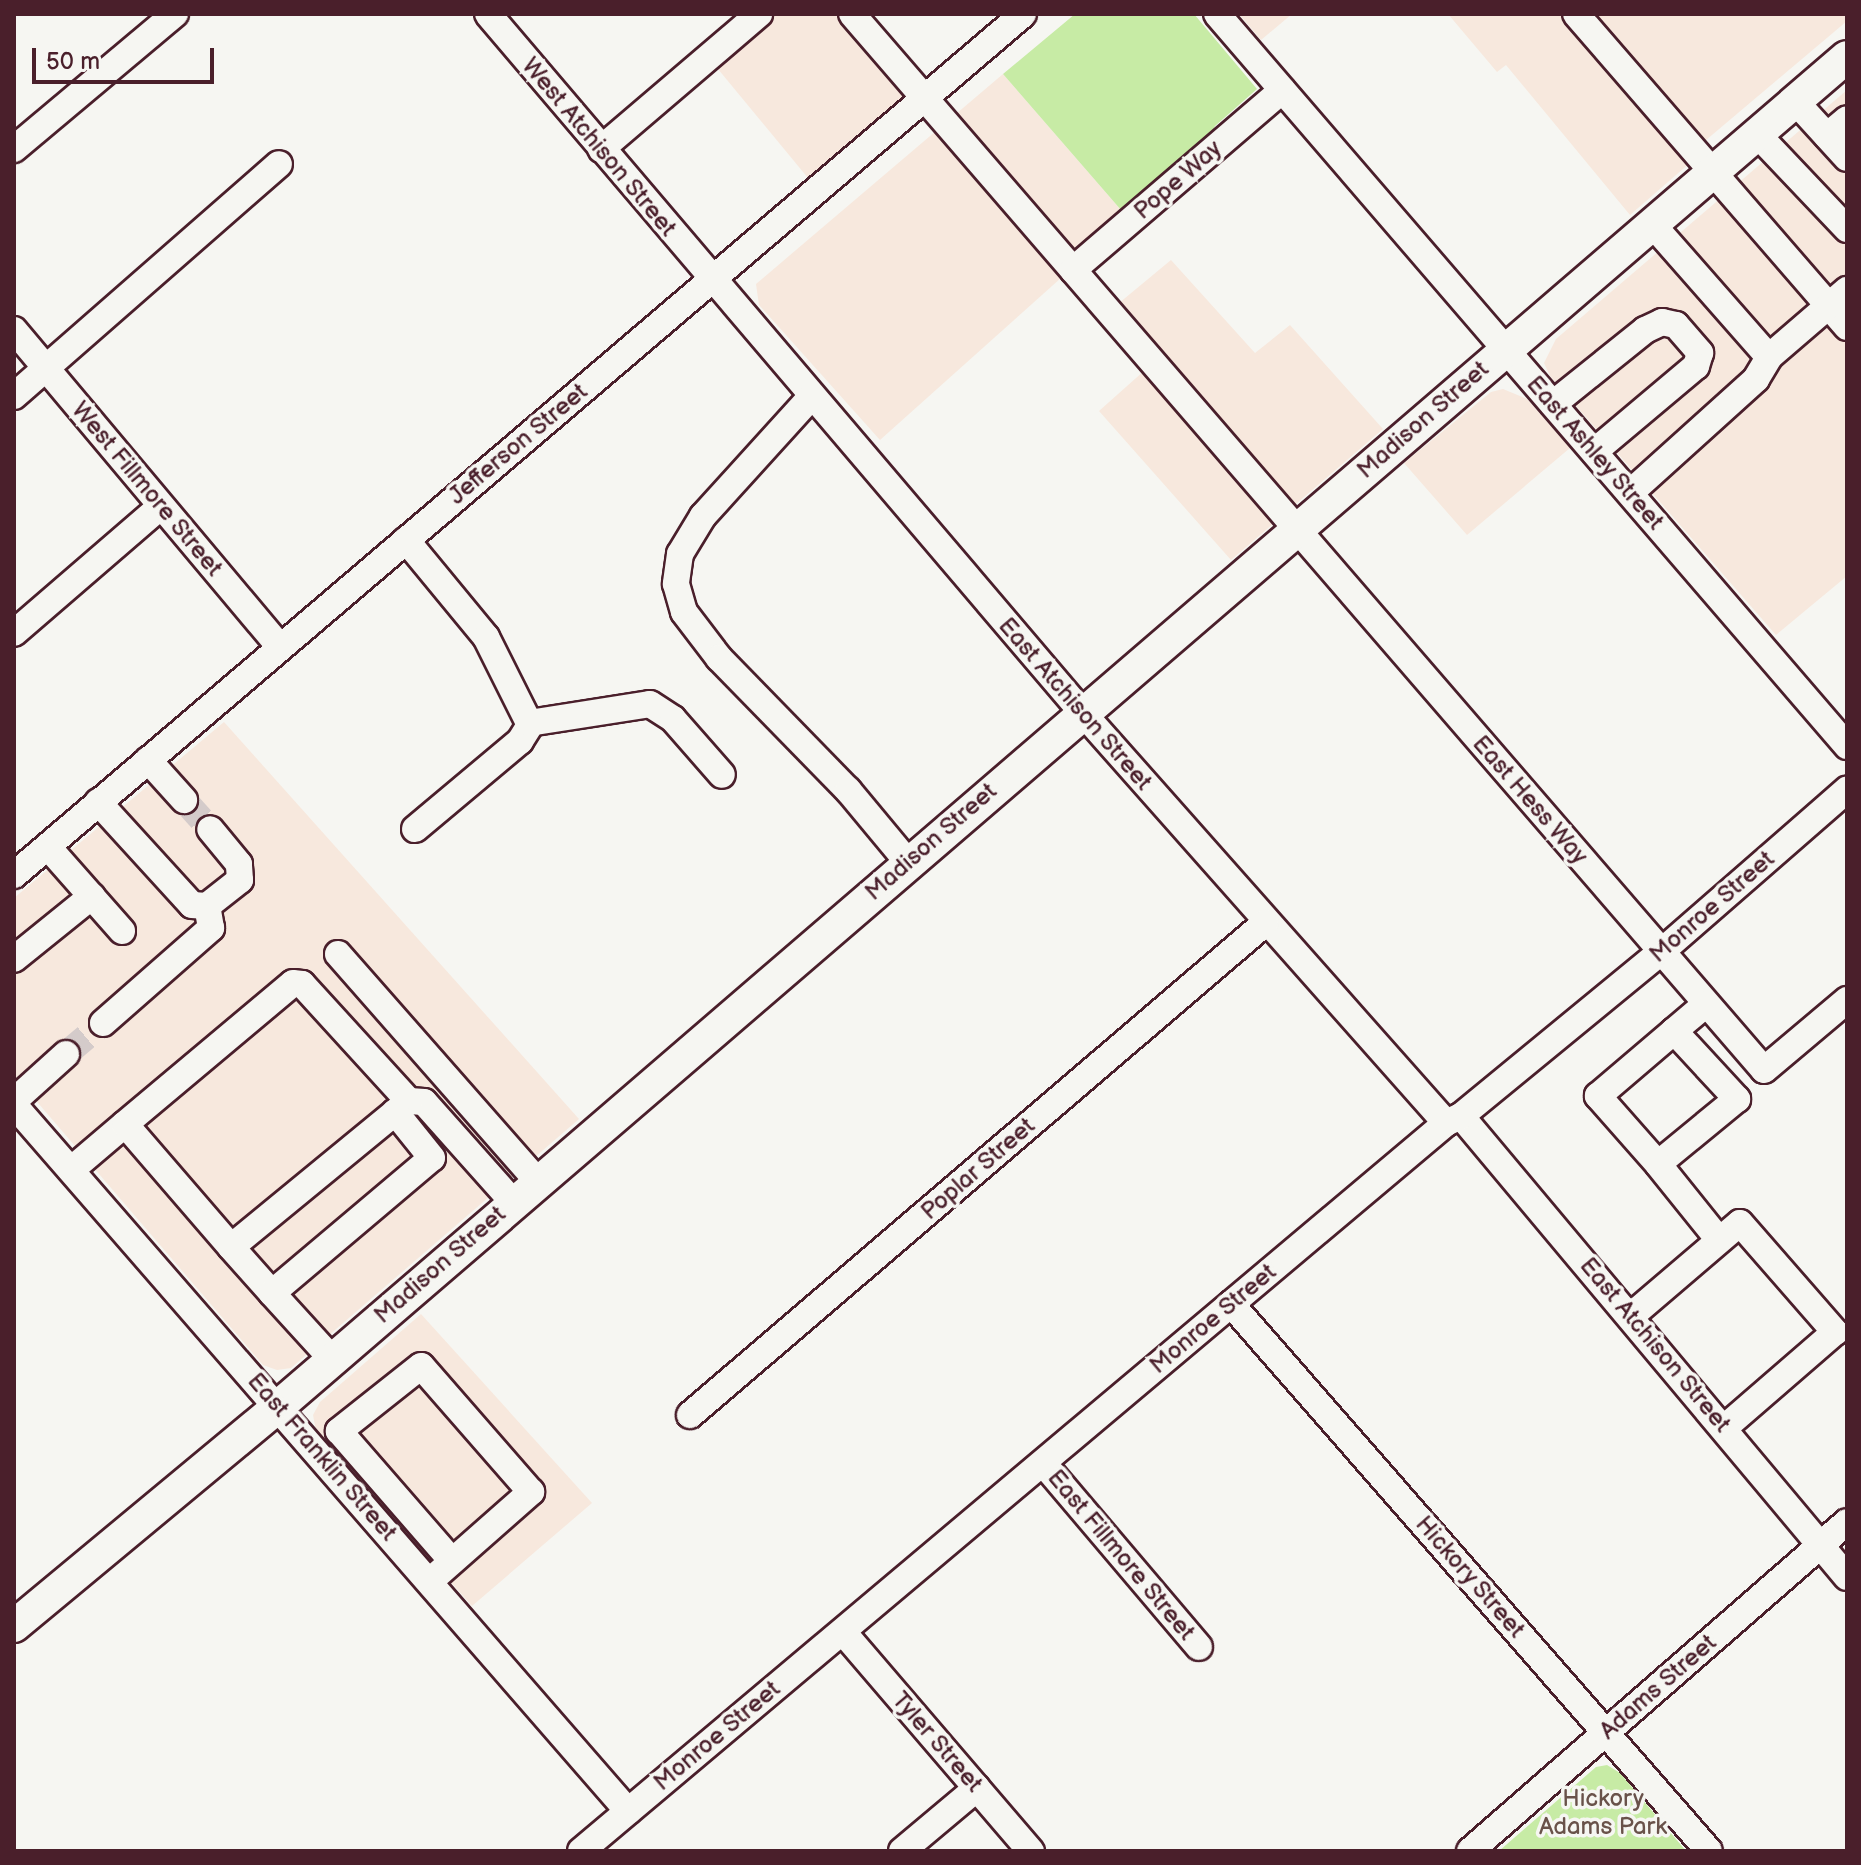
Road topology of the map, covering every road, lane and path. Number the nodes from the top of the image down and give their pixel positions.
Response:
1 (488, 14) edge
2 (759, 14) edge
3 (852, 14) edge
4 (1023, 14) edge
5 (1217, 14) edge
6 (1576, 14) edge
7 (161, 18) edge
8 (1847, 57) edge
9 (1282, 90) junction
10 (924, 98) junction
11 (1795, 101) junction
12 (1837, 127) edge
13 (1757, 134) junction
14 (14, 149) edge
15 (601, 149) junction
16 (1847, 158) edge
17 (279, 164) dead end
18 (1712, 172) junction
19 (1652, 224) junction
20 (1847, 229) edge
21 (1073, 270) junction
22 (710, 281) junction
23 (1838, 298) edge
24 (1847, 327) edge
25 (14, 330) edge
26 (1506, 349) junction
27 (1769, 357) junction
28 (46, 368) junction
29 (14, 396) edge
30 (811, 397) junction
31 (1553, 404) junction
32 (1594, 452) junction
33 (1630, 493) junction
34 (161, 506) junction
35 (1296, 529) junction
36 (406, 540) junction
37 (14, 633) edge
38 (280, 647) junction
39 (1082, 712) junction
40 (529, 723) junction
41 (1847, 746) edge
42 (148, 760) junction
43 (722, 775) dead end
44 (1847, 790) edge
45 (184, 800) tunnel mouth
46 (98, 802) junction
47 (210, 829) tunnel mouth
48 (415, 829) dead end
49 (48, 847) junction
50 (907, 861) junction
51 (14, 875) edge
52 (92, 896) junction
53 (207, 906) junction
54 (1265, 923) junction
55 (122, 931) dead end
56 (1661, 952) junction
57 (338, 954) dead end
58 (14, 959) edge
59 (1847, 1000) edge
60 (1706, 1004) junction
61 (103, 1023) tunnel mouth
62 (1674, 1031) junction
63 (66, 1054) tunnel mouth
64 (14, 1103) edge
65 (402, 1107) junction
66 (1453, 1119) junction
67 (125, 1124) junction
68 (1658, 1164) junction
69 (71, 1170) junction
70 (538, 1182) junction
71 (513, 1202) junction
72 (1719, 1240) junction
73 (231, 1247) junction
74 (272, 1293) junction
75 (1231, 1304) junction
76 (1631, 1316) junction
77 (332, 1359) junction
78 (279, 1406) junction
79 (690, 1415) dead end
80 (1724, 1428) junction
81 (1043, 1463) junction
82 (1847, 1522) edge
83 (1821, 1545) junction
84 (451, 1560) junction
85 (1847, 1577) edge
86 (430, 1581) junction
87 (14, 1626) edge
88 (843, 1632) junction
89 (1199, 1647) dead end
90 (1606, 1733) junction
91 (977, 1788) junction
92 (628, 1811) junction
93 (581, 1851) edge
94 (902, 1851) edge
95 (1031, 1851) edge
96 (1470, 1851) edge
97 (1709, 1851) edge

1 - 15 street, West Atchison Street
2 - 15 street
3 - 10 street, East Hess Way
4 - 10 street, Jefferson Street
5 - 9 street, East Ashley Street
6 - 18 street
7 - 14 street
8 - 11 main road, Madison Street
9 - 21 street, Pope Way
9 - 26 street, East Ashley Street
10 - 21 street, East Hess Way
10 - 22 street, Jefferson Street
11 - 12 street
11 - 13 main road, Madison Street
12 - 16 street
13 - 18 main road, Madison Street
13 - 20 street
15 - 22 street, West Atchison Street
17 - 28 street
18 - 19 main road, Madison Street
18 - 23 street
19 - 26 main road, Madison Street
19 - 27 street
21 - 35 street, East Hess Way
22 - 30 street, East Atchison Street
22 - 36 street, Jefferson Street
23 - 24 street
23 - 27 street
25 - 28 street, West Fillmore Street
26 - 31 street, East Ashley Street
26 - 35 main road, Madison Street
27 - 33 street
28 - 29 street
28 - 34 street, West Fillmore Street
30 - 39 street, East Atchison Street
30 - 50 street
31 - 32 street, East Ashley Street
31 - 32 street
32 - 33 street, East Ashley Street
33 - 41 street, East Ashley Street
34 - 37 street
34 - 38 street, West Fillmore Street
35 - 39 main road, Madison Street
35 - 56 street, East Hess Way
36 - 38 street, Jefferson Street
36 - 40 street
38 - 42 street, Jefferson Street
39 - 50 main road, Madison Street
39 - 54 street, East Atchison Street
40 - 43 street
40 - 48 street
42 - 45 street
42 - 46 street, Jefferson Street
44 - 56 street, Monroe Street
46 - 49 street, Jefferson Street
46 - 53 street
47 - 53 street
49 - 51 street, Jefferson Street
49 - 52 street
50 - 70 main road, Madison Street
52 - 55 street
52 - 58 street
53 - 61 street
54 - 66 street, East Atchison Street
54 - 79 street, Poplar Street
56 - 60 street, East Hess Way
56 - 66 street, Monroe Street
57 - 70 street
59 - 60 street, East Hess Way
60 - 62 street
62 - 68 street
62 - 68 street
63 - 64 street
64 - 69 street, East Franklin Street
65 - 67 street
65 - 71 street
65 - 73 street
65 - 74 street
66 - 75 street, Monroe Street
66 - 76 street, East Atchison Street
67 - 69 street
67 - 73 street
68 - 72 street
69 - 78 street, East Franklin Street
70 - 71 main road, Madison Street
71 - 77 main road, Madison Street
72 - 76 street
72 - 80 street
73 - 74 street
74 - 77 street
75 - 81 street, Monroe Street
75 - 90 street, Hickory Street
76 - 80 street, East Atchison Street
77 - 78 main road, Madison Street
78 - 86 street, East Franklin Street
78 - 87 main road, Madison Street
80 - 83 street, East Atchison Street
81 - 88 street, Monroe Street
81 - 89 street, East Fillmore Street
82 - 83 street, Adams Street
83 - 85 street, East Atchison Street
83 - 90 street, Adams Street
84 - 84 street
84 - 86 street
86 - 92 street, East Franklin Street
88 - 91 street, Tyler Street
88 - 92 street, Monroe Street
90 - 96 street, Adams Street
90 - 97 street, Hickory Street
91 - 94 street
91 - 95 street, Tyler Street
92 - 93 street, Monroe Street

